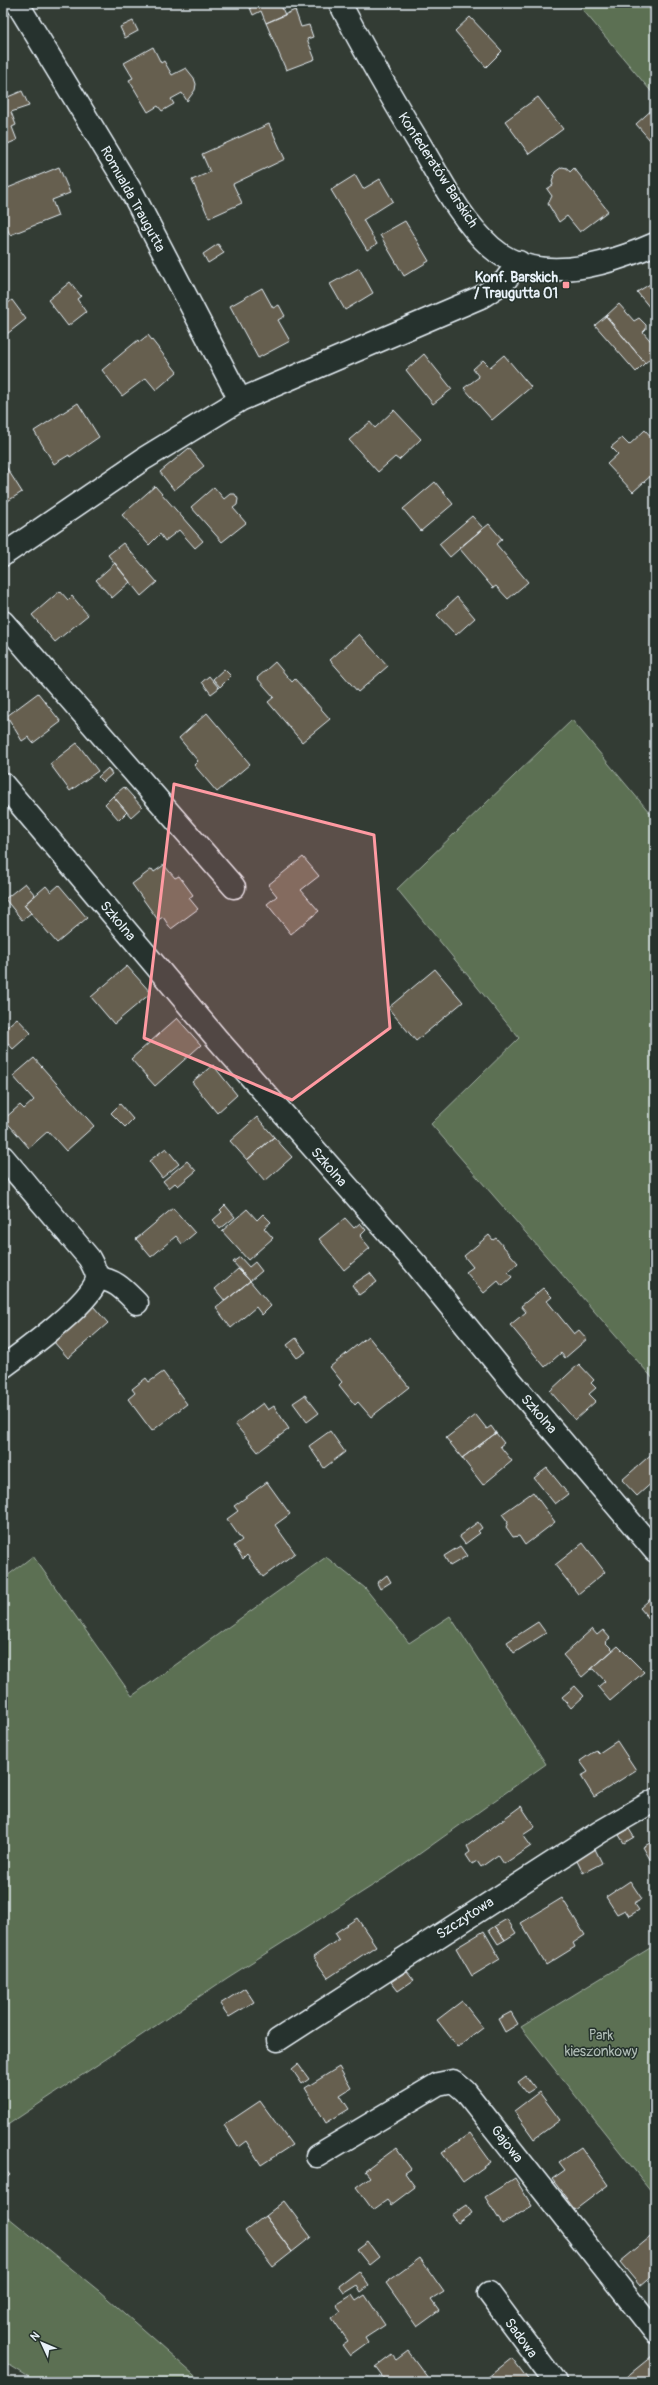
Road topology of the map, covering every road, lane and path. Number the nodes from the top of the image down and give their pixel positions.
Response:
1 (17, 3) edge
2 (340, 3) edge
3 (655, 244) edge
4 (519, 262) junction
5 (240, 400) junction
6 (5, 550) edge
7 (3, 622) edge
8 (3, 784) edge
9 (234, 887) dead end
10 (3, 1157) edge
11 (97, 1278) junction
12 (137, 1303) dead end
13 (3, 1367) edge
14 (655, 1551) edge
15 (655, 1800) edge
16 (278, 2040) dead end
17 (317, 2156) dead end
18 (488, 2293) dead end
19 (655, 2332) edge
20 (555, 2382) edge

1 - 5 street, Romualda Traugutta
2 - 4 street, Konfederatów Barskich
3 - 4 street, Konfederatów Barskich
4 - 5 street
5 - 6 street
7 - 9 street
8 - 14 street, Szkolna
10 - 11 street
11 - 12 street
11 - 13 street
15 - 16 street, Szczytowa
17 - 19 street, Gajowa
18 - 20 street, Sadowa

